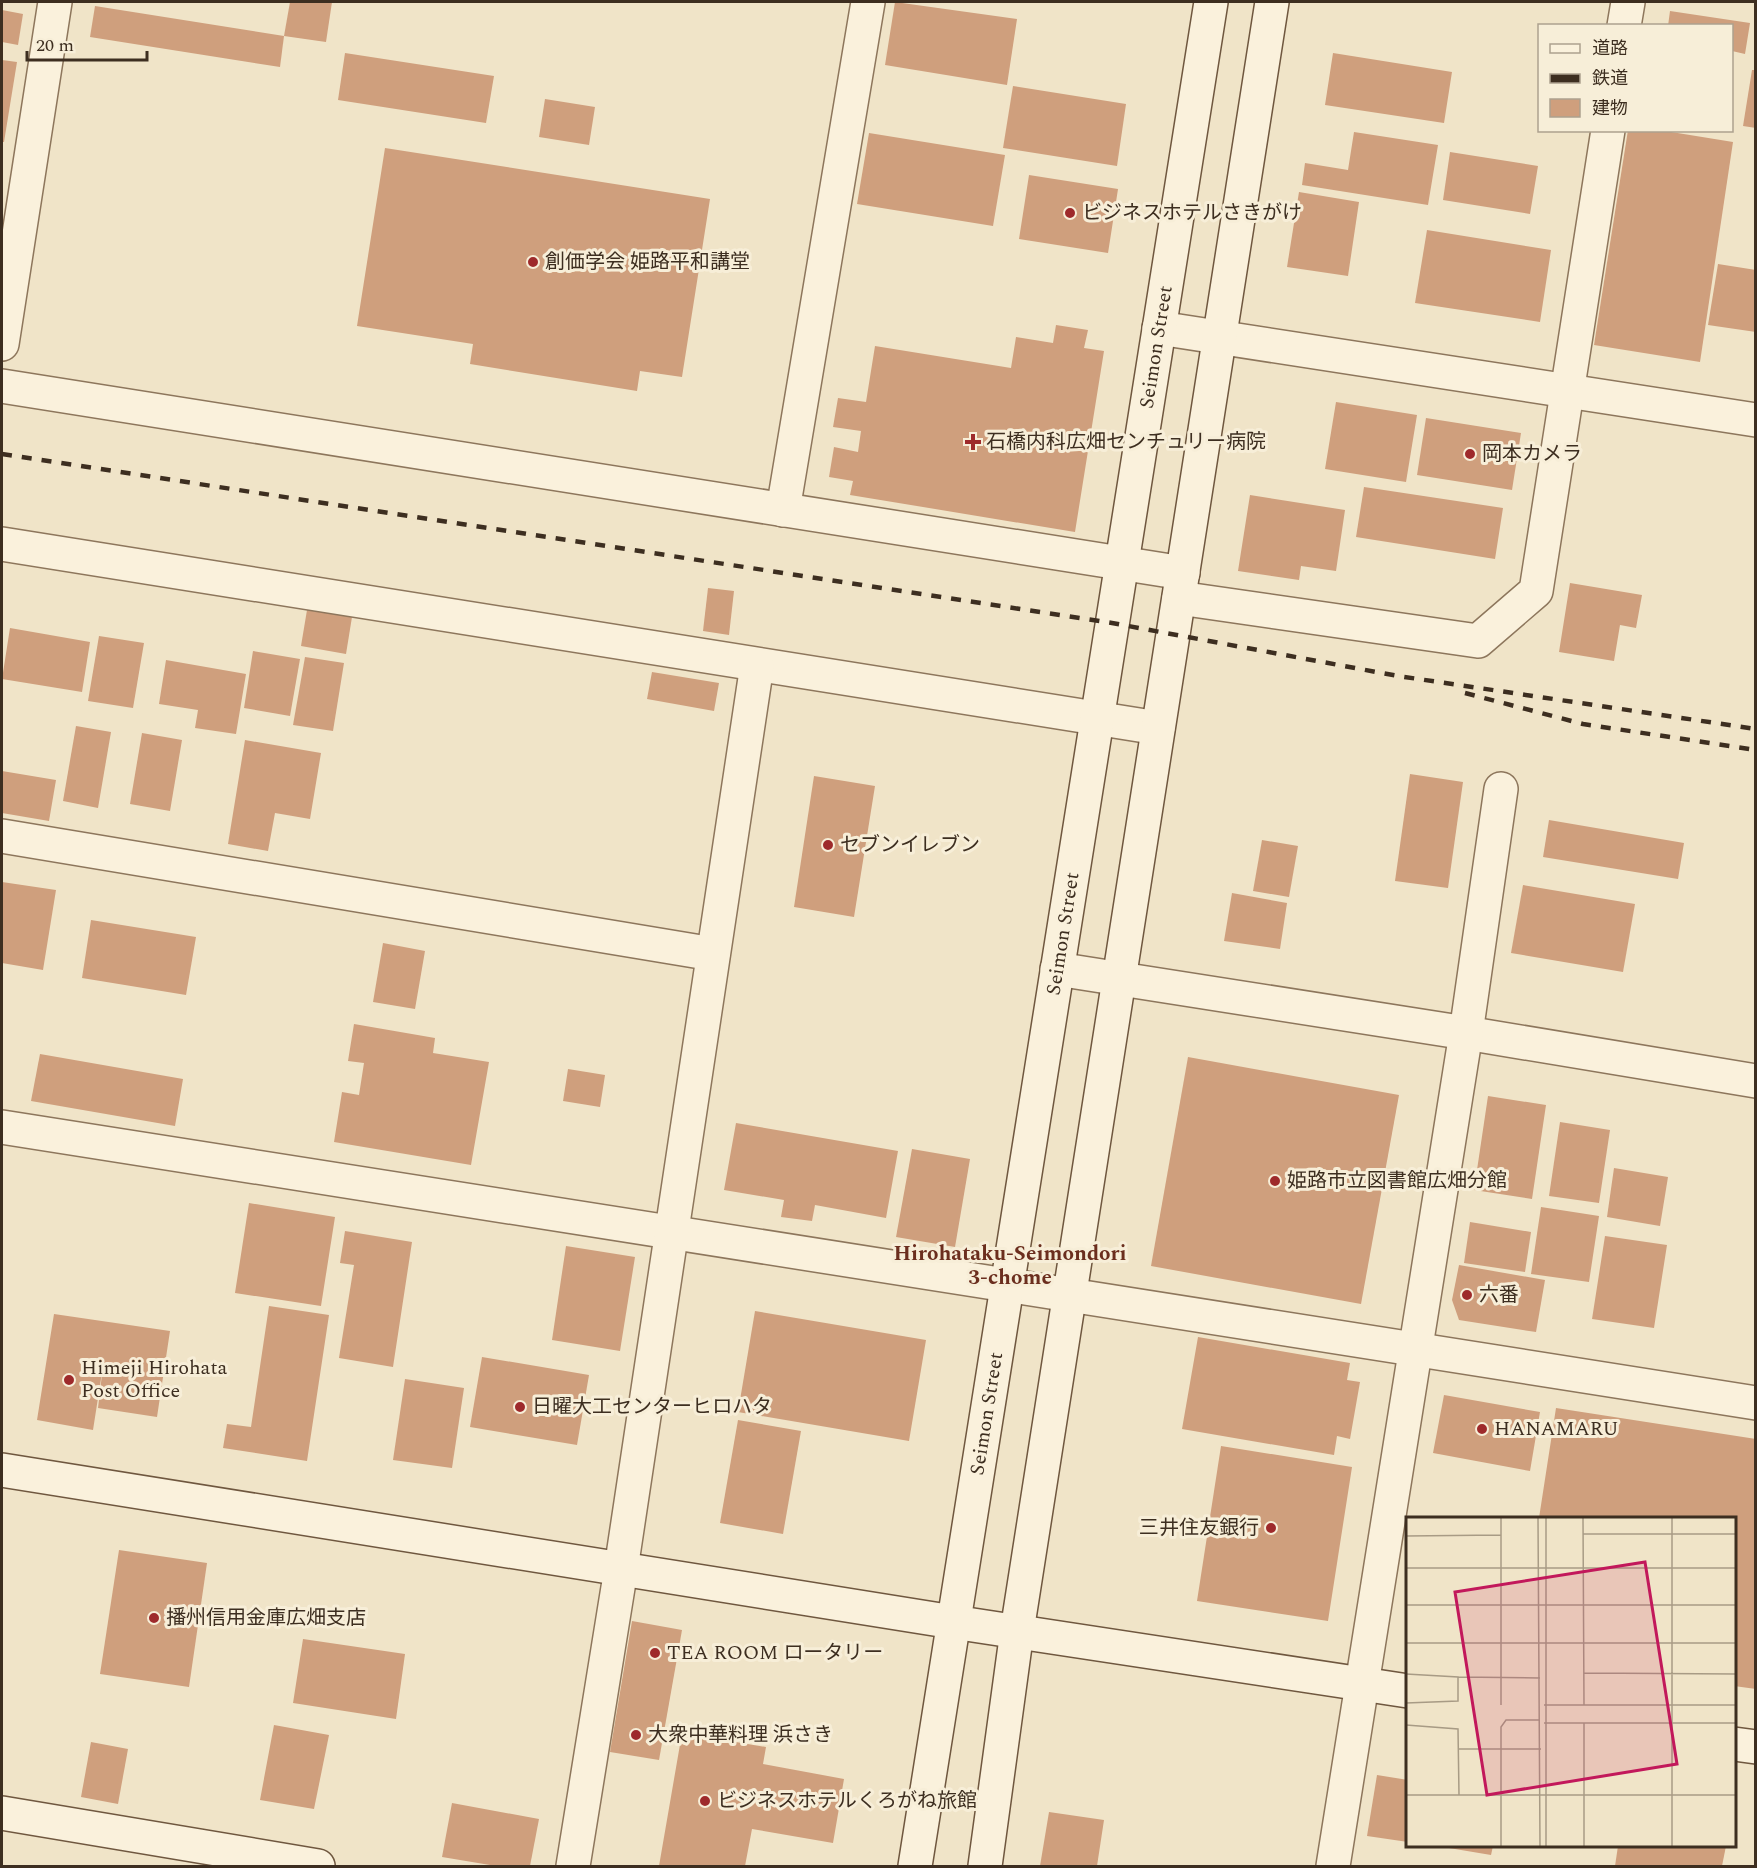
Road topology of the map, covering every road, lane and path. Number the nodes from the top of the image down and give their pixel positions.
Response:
1 (55, 2) edge
2 (868, 2) edge
3 (1211, 2) edge
4 (1272, 2) edge
5 (1628, 2) edge
6 (1624, 24) edge
7 (1608, 132) edge
8 (1159, 328) junction
9 (1220, 338) junction
10 (2, 344) edge
11 (2, 386) edge
12 (1567, 391) junction
13 (1755, 420) edge
14 (783, 510) junction
15 (2, 544) edge
16 (1122, 564) junction
17 (1181, 585) junction
18 (757, 665) junction
19 (1097, 719) junction
20 (1158, 728) junction
21 (1501, 789) dead end
22 (2, 836) edge
23 (713, 954) junction
24 (1057, 969) junction
25 (1119, 979) junction
26 (1466, 1033) junction
27 (1755, 1082) edge
28 (2, 1127) edge
29 (672, 1232) junction
30 (1007, 1285) junction
31 (1069, 1294) junction
32 (1416, 1350) junction
33 (1755, 1403) edge
34 (2, 1470) edge
35 (621, 1569) junction
36 (953, 1622) junction
37 (1017, 1631) junction
38 (1363, 1684) junction
39 (1406, 1691) edge
40 (1736, 1744) edge
41 (1755, 1747) edge
42 (2, 1813) edge
43 (318, 1866) edge
44 (573, 1866) edge
45 (915, 1866) edge
46 (985, 1866) edge
47 (1333, 1866) edge

1 - 10 street
2 - 14 street
3 - 8 street, Seimon Street
4 - 9 street
5 - 6 street
7 - 12 street
8 - 9 street
8 - 16 street, Seimon Street
9 - 12 street
9 - 17 street
11 - 14 street
12 - 13 street
12 - 17 street
14 - 16 street
15 - 18 street
16 - 17 street
16 - 19 street, Seimon Street
17 - 20 street
18 - 19 street
18 - 23 street
19 - 20 street
19 - 24 street, Seimon Street
20 - 25 street
21 - 26 street
22 - 23 street
23 - 29 street
24 - 25 street
24 - 30 street, Seimon Street
25 - 26 street
25 - 31 street
26 - 27 street
26 - 32 street
28 - 29 street
29 - 30 street
29 - 35 street
30 - 31 street
30 - 36 street, Seimon Street
31 - 32 street
31 - 37 street
32 - 33 street
32 - 38 street
34 - 35 street
35 - 36 street
35 - 44 street
36 - 37 street
36 - 45 street, Seimon Street
37 - 38 street
37 - 46 street
38 - 39 street
38 - 47 street
40 - 41 street
42 - 43 street

